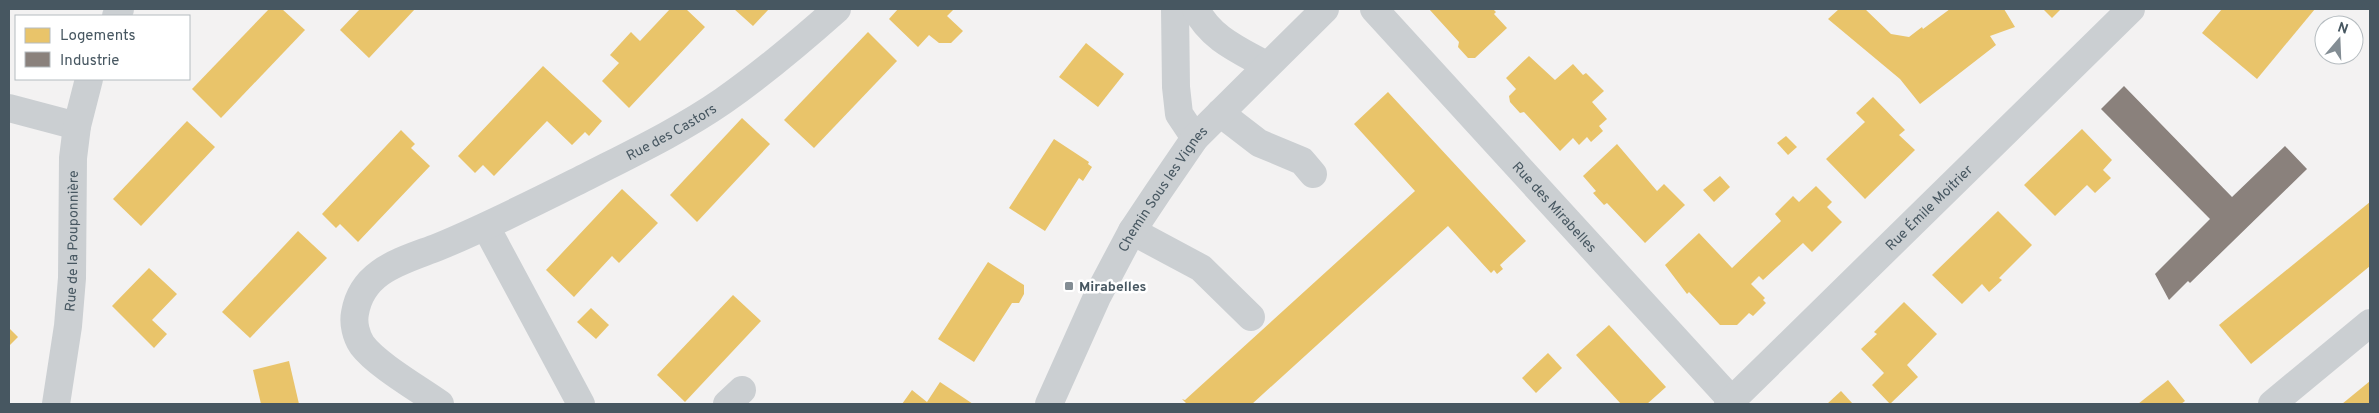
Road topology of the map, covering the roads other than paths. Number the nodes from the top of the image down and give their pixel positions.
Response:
1 (838, 9) edge
2 (1175, 9) edge
3 (1196, 9) edge
4 (1325, 9) edge
5 (1374, 9) edge
6 (2130, 9) edge
7 (1266, 65) junction
8 (89, 80) edge
9 (9, 108) edge
10 (1220, 113) junction
11 (77, 126) junction
12 (1195, 138) junction
13 (1314, 174) dead end
14 (486, 227) junction
15 (1132, 231) junction
16 (1251, 317) dead end
17 (2370, 323) edge
18 (1731, 403) edge
19 (56, 404) edge
20 (440, 404) edge
21 (581, 404) edge
22 (1049, 404) edge
23 (2272, 404) edge

1 - 14 street, Rue des Castors
2 - 12 street
3 - 7 street
4 - 7 street, Chemin Sous les Vignes
5 - 18 street, Rue des Mirabelles
6 - 18 street, Rue Émile Moitrier
7 - 10 street, Chemin Sous les Vignes
8 - 11 street, Rue de la Pouponnière
9 - 11 street
10 - 12 street, Chemin Sous les Vignes
10 - 13 street
11 - 19 street, Rue de la Pouponnière
12 - 15 street, Chemin Sous les Vignes
14 - 20 street, Rue des Castors
14 - 21 street
15 - 16 street
15 - 22 street, Chemin Sous les Vignes
17 - 23 street

